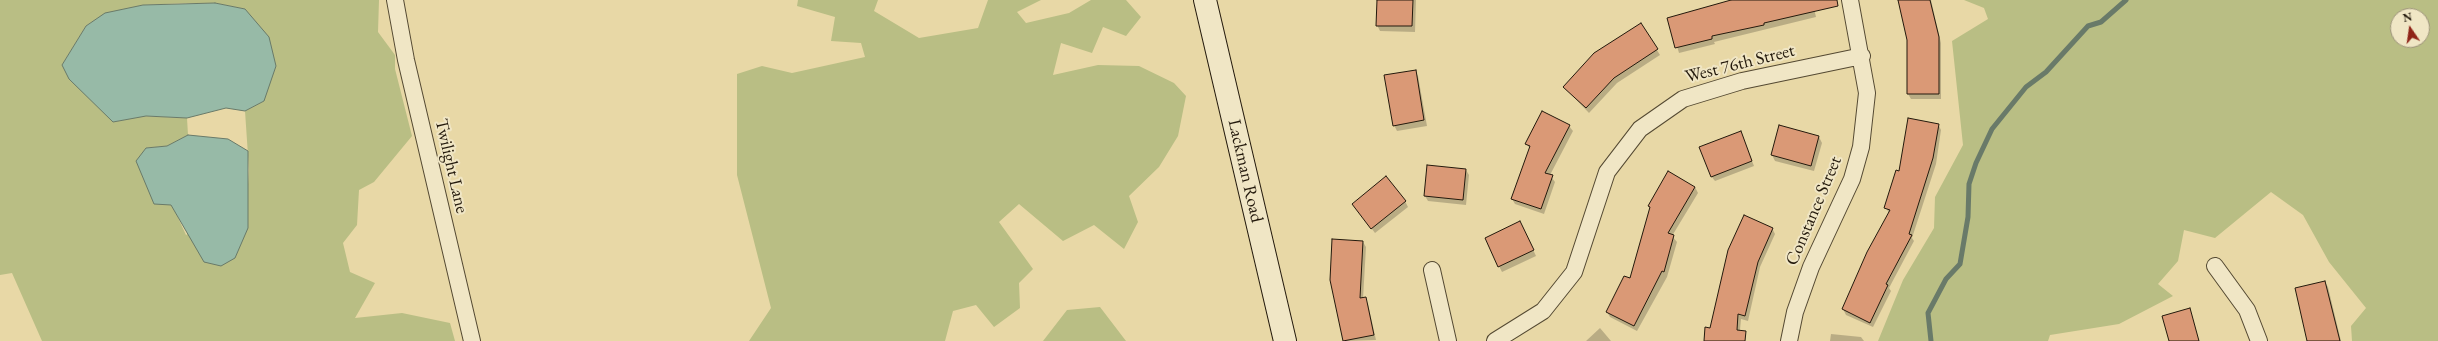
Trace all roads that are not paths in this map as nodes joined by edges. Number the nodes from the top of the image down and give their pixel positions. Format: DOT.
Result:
graph roads {
  1 [pos="395,0"];
  2 [pos="1205,0"];
  3 [pos="1850,0"];
  4 [pos="1862,56"];
  5 [pos="2215,266"];
  6 [pos="1432,270"];
  7 [pos="472,341"];
  8 [pos="1285,341"];
  9 [pos="1448,341"];
  10 [pos="1495,341"];
  11 [pos="1789,341"];
  12 [pos="2259,341"];
  1 -- 7 [label="street, Twilight Lane"];
  2 -- 8 [label="main road, Lackman Road"];
  3 -- 4 [label="street, Constance Street"];
  4 -- 10 [label="street, West 76th Street"];
  4 -- 11 [label="street, Constance Street"];
  5 -- 12 [label="street"];
  6 -- 9 [label="street"];
}
